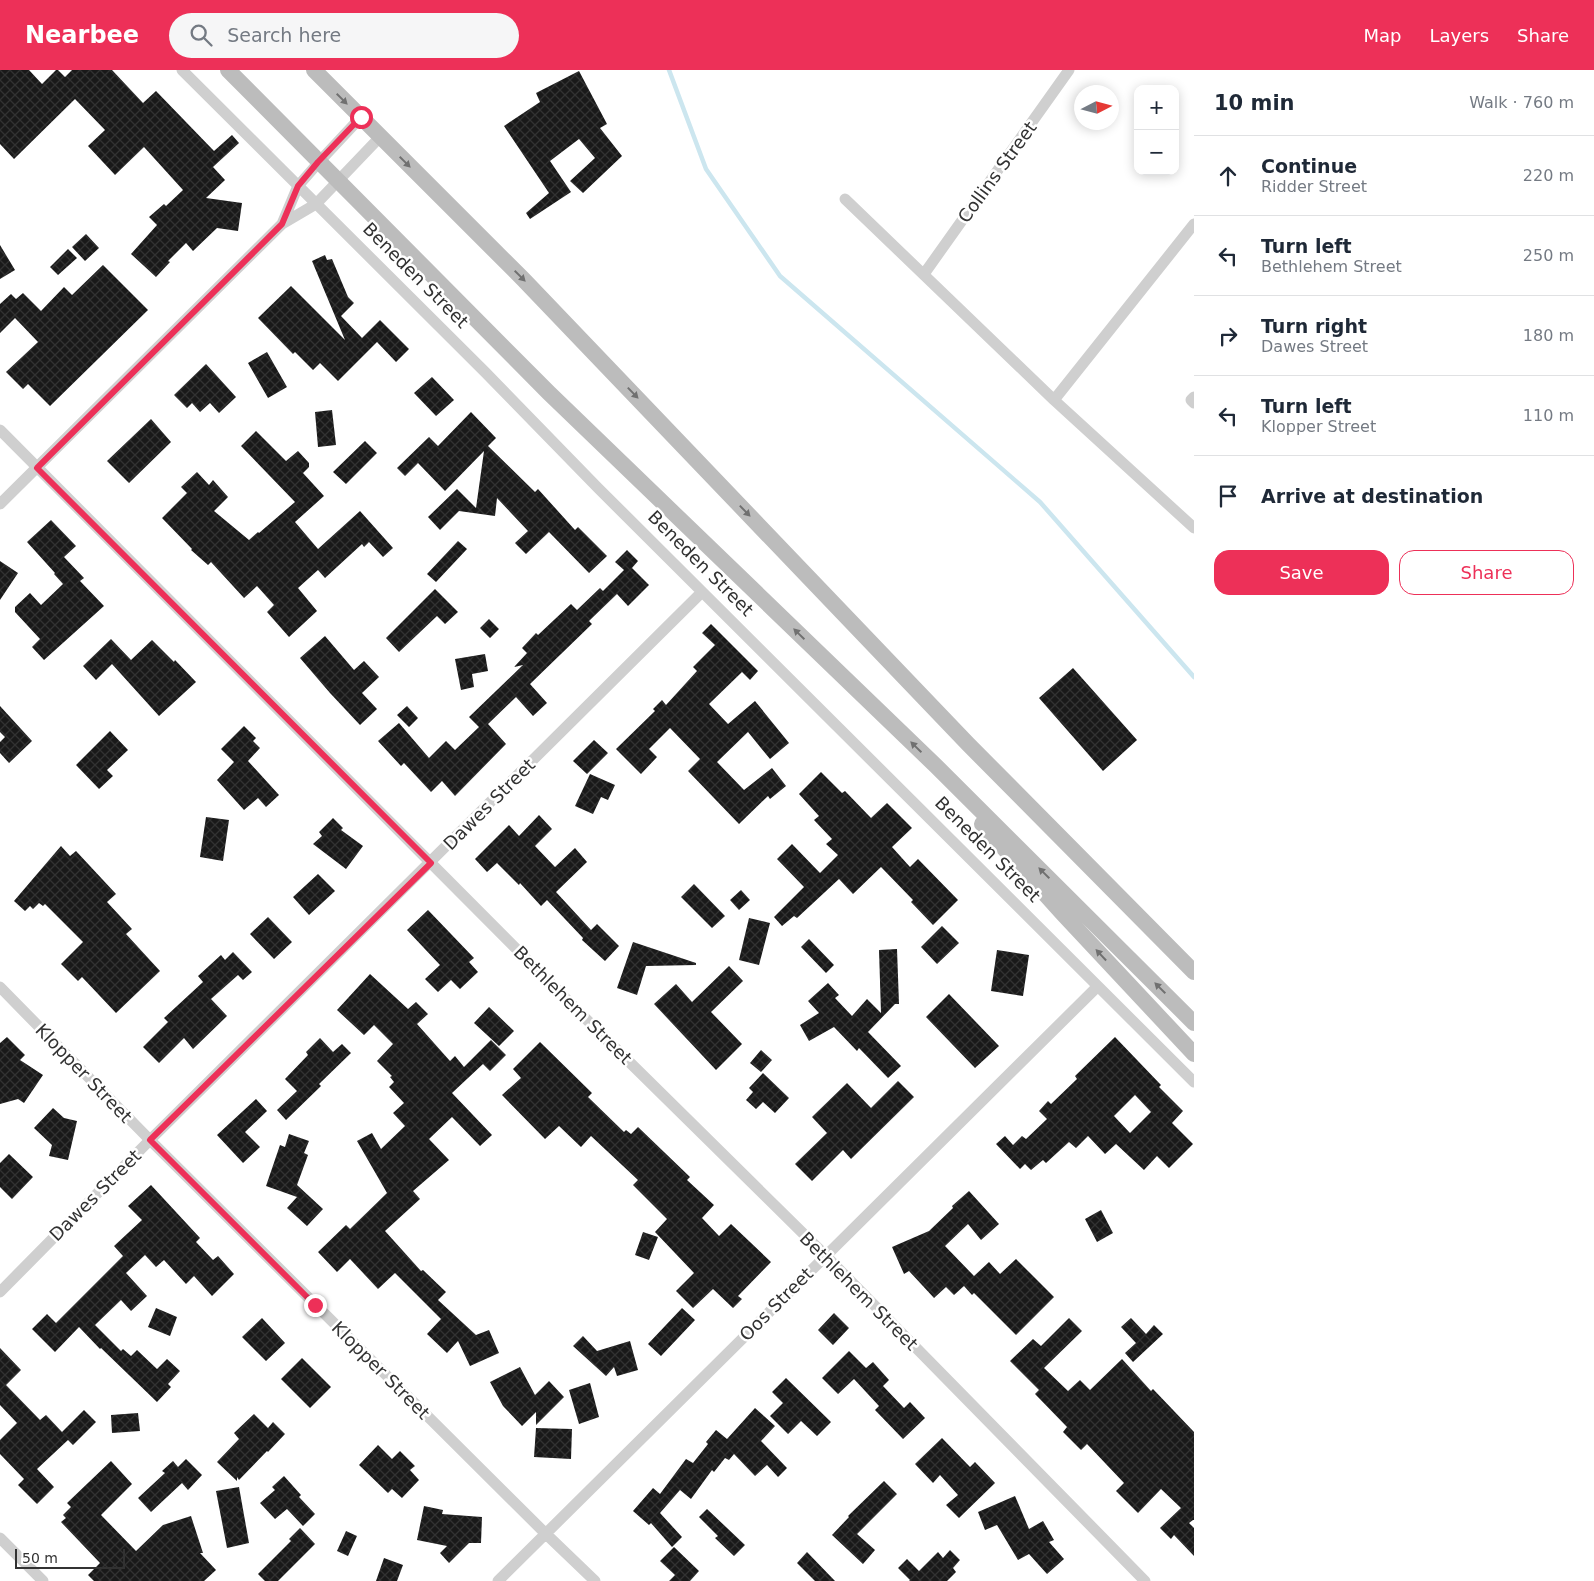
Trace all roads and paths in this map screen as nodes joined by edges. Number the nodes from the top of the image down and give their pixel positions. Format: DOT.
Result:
graph roads {
  1 [pos="182,70"];
  2 [pos="228,70"];
  3 [pos="314,70"];
  4 [pos="1070,70"];
  5 [pos="361,117"];
  6 [pos="380,137"];
  7 [pos="318,162"];
  8 [pos="337,181"];
  9 [pos="298,186"];
  10 [pos="845,199"];
  11 [pos="316,204"];
  12 [pos="282,224"];
  13 [pos="1194,224"];
  14 [pos="924,274"];
  15 [pos="1194,397"];
  16 [pos="1054,400"];
  17 [pos="1194,403"];
  18 [pos="0,430"];
  19 [pos="37,468"];
  20 [pos="0,504"];
  21 [pos="1194,528"];
  22 [pos="702,592"];
  23 [pos="936,766"];
  24 [pos="431,863"];
  25 [pos="1194,972"];
  26 [pos="0,987"];
  27 [pos="1097,987"];
  28 [pos="1194,1023"];
  29 [pos="1194,1054"];
  30 [pos="1194,1082"];
  31 [pos="150,1140"];
  32 [pos="825,1256"];
  33 [pos="0,1292"];
  34 [pos="545,1533"];
  35 [pos="0,1538"];
  36 [pos="43,1581"];
  37 [pos="498,1581"];
  38 [pos="595,1581"];
  39 [pos="1145,1581"];
  1 -- 9 [label="street, Beneden Street"];
  2 -- 7 [label="main road, Beneden Street"];
  3 -- 5 [label="main road, one-way"];
  4 -- 14 [label="street, Collins Street"];
  5 -- 6 [label="main road"];
  5 -- 7 [label="street"];
  6 -- 8 [label="street"];
  6 -- 25 [label="main road, one-way"];
  7 -- 8 [label="main road, Beneden Street"];
  7 -- 9 [label="street"];
  8 -- 11 [label="street"];
  23 -- 8 [label="main road, Beneden Street, one-way"];
  9 -- 11 [label="street, Beneden Street"];
  9 -- 12 [label="street"];
  10 -- 14 [label="street"];
  11 -- 12 [label="street"];
  11 -- 22 [label="street, Beneden Street"];
  12 -- 19 [label="street"];
  13 -- 16 [label="street"];
  14 -- 16 [label="street"];
  15 -- 17 [label="street"];
  16 -- 21 [label="street"];
  18 -- 19 [label="street, Bethlehem Street"];
  19 -- 20 [label="street"];
  19 -- 24 [label="street, Bethlehem Street"];
  22 -- 24 [label="street, Dawes Street"];
  22 -- 27 [label="street, Beneden Street"];
  28 -- 23 [label="main road, Beneden Street, one-way"];
  29 -- 23 [label="main road, one-way"];
  24 -- 31 [label="street, Dawes Street"];
  24 -- 32 [label="street, Bethlehem Street"];
  26 -- 31 [label="street, Klopper Street"];
  27 -- 30 [label="street, Beneden Street"];
  27 -- 32 [label="street, Oos Street"];
  31 -- 33 [label="street, Dawes Street"];
  31 -- 34 [label="street, Klopper Street"];
  32 -- 34 [label="street, Oos Street"];
  32 -- 39 [label="street, Bethlehem Street"];
  34 -- 37 [label="street, Oos Street"];
  34 -- 38 [label="street, Klopper Street"];
  35 -- 36 [label="street"];
}
